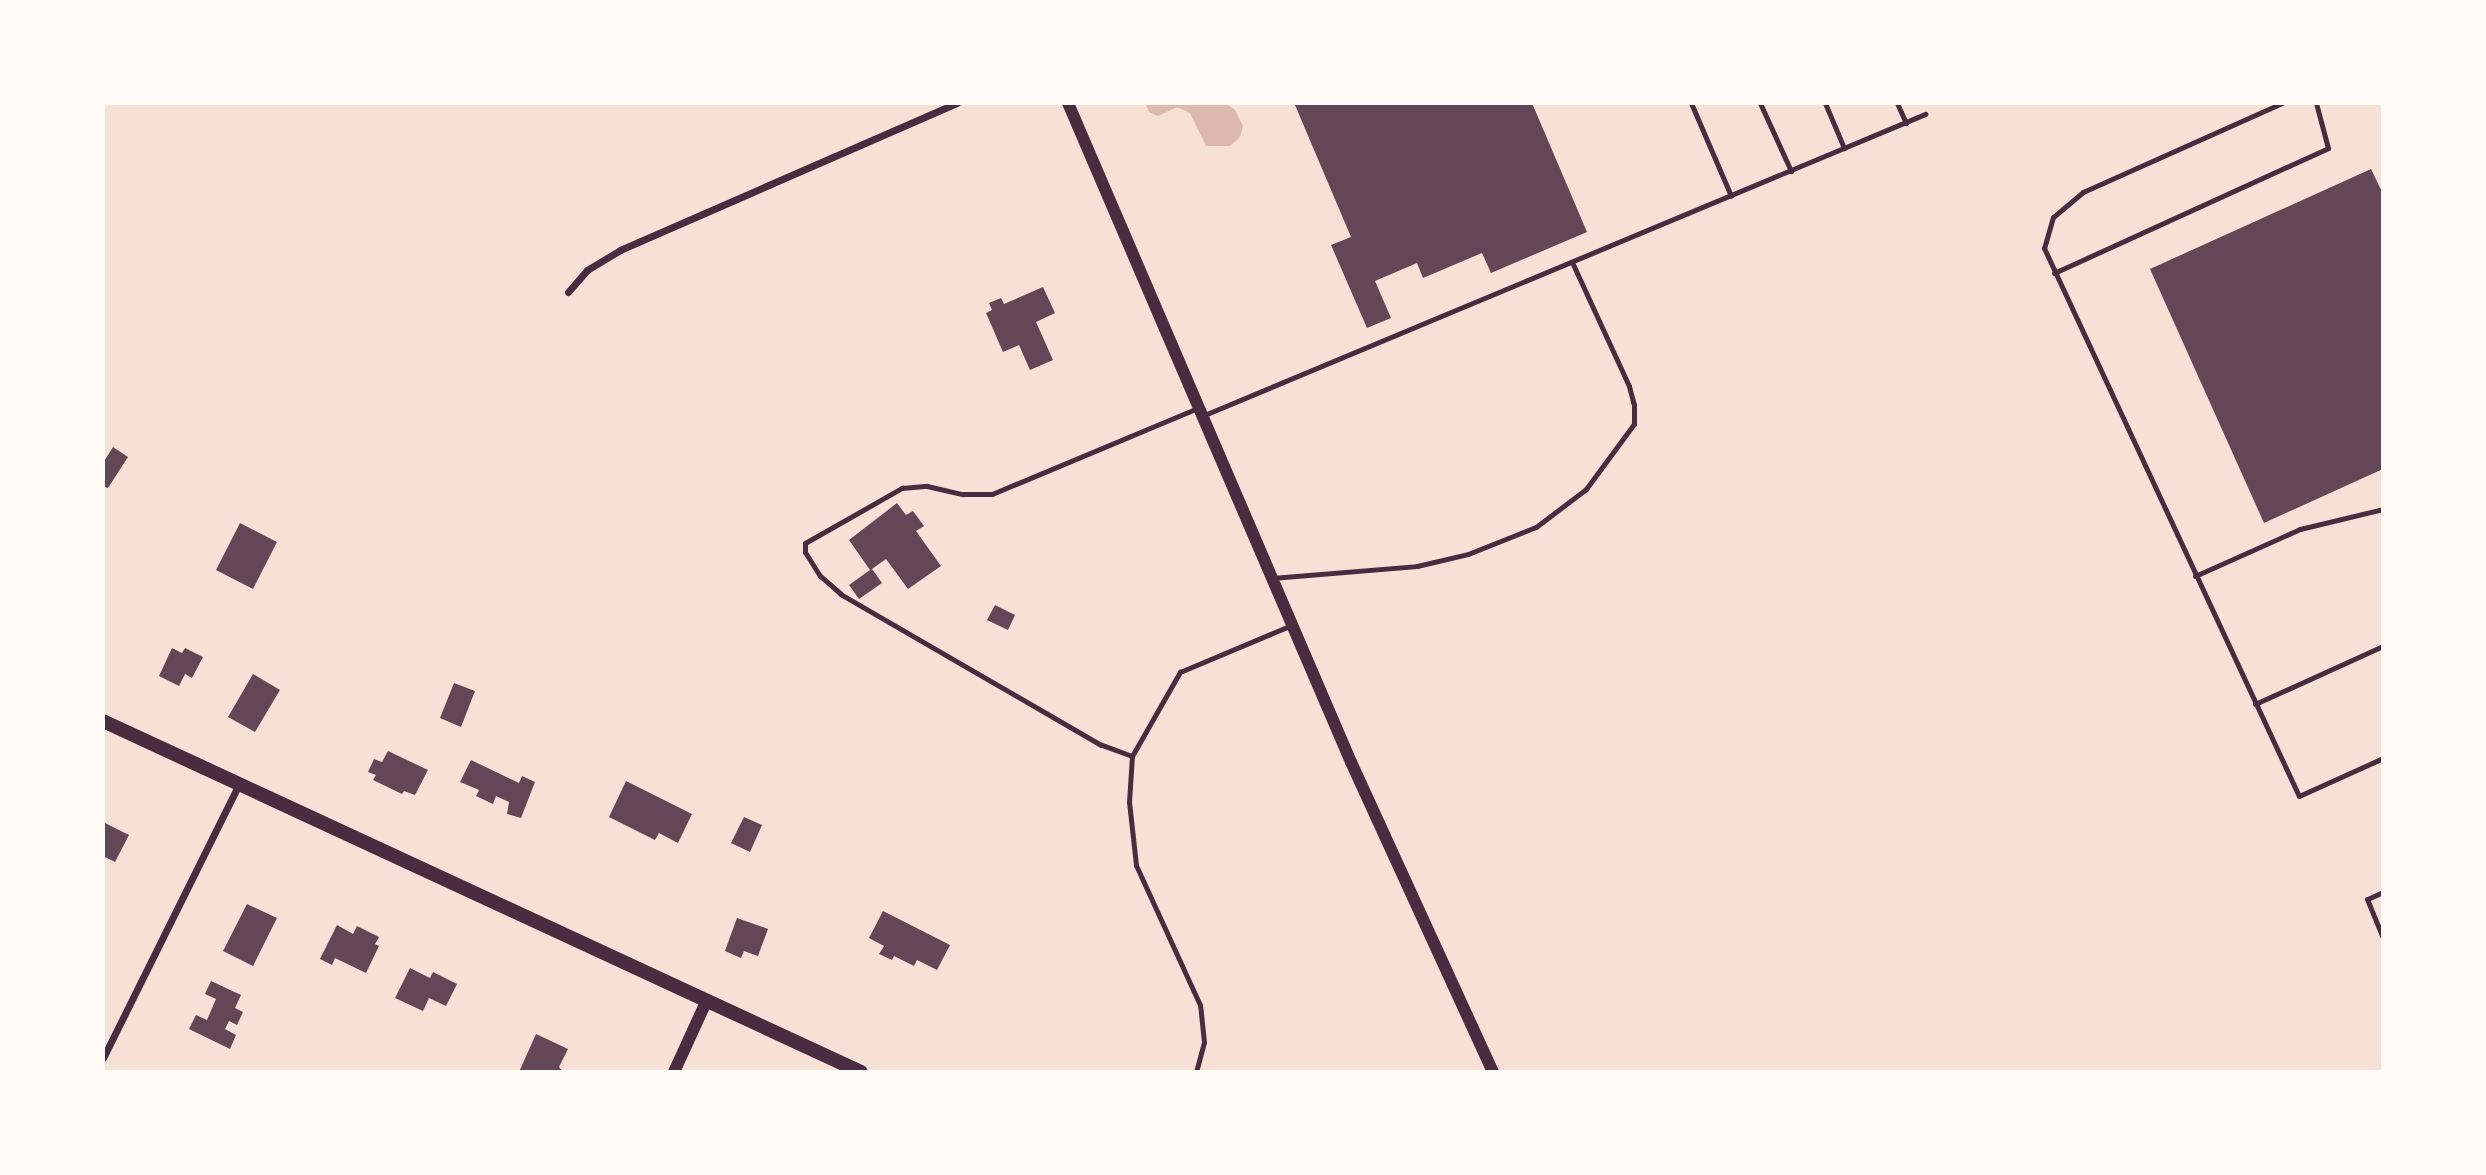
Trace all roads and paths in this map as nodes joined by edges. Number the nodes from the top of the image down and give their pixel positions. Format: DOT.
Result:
graph roads {
  1 [pos="957,103"];
  2 [pos="1068,103"];
  3 [pos="1691,103"];
  4 [pos="1760,103"];
  5 [pos="1825,103"];
  6 [pos="1897,103"];
  7 [pos="2281,103"];
  8 [pos="2316,103"];
  9 [pos="1925,114"];
  10 [pos="1906,123"];
  11 [pos="1844,148"];
  12 [pos="1791,171"];
  13 [pos="1731,196"];
  14 [pos="1572,262"];
  15 [pos="2054,273"];
  16 [pos="568,292"];
  17 [pos="1200,412"];
  18 [pos="2383,509"];
  19 [pos="2195,576"];
  20 [pos="1272,578"];
  21 [pos="1292,625"];
  22 [pos="2383,646"];
  23 [pos="2255,704"];
  24 [pos="103,721"];
  25 [pos="1132,756"];
  26 [pos="2383,758"];
  27 [pos="239,783"];
  28 [pos="2383,892"];
  29 [pos="2383,938"];
  30 [pos="707,1000"];
  31 [pos="103,1058"];
  32 [pos="674,1072"];
  33 [pos="860,1072"];
  34 [pos="1196,1072"];
  35 [pos="1493,1072"];
  1 -- 16 [label="street"];
  2 -- 17 [label="street"];
  3 -- 13 [label="lane"];
  4 -- 12 [label="lane"];
  5 -- 11 [label="lane"];
  6 -- 10 [label="lane"];
  7 -- 15 [label="lane"];
  8 -- 15 [label="lane"];
  9 -- 10 [label="lane"];
  10 -- 11 [label="lane"];
  11 -- 12 [label="lane"];
  12 -- 13 [label="lane"];
  13 -- 14 [label="lane"];
  14 -- 17 [label="lane"];
  14 -- 20 [label="lane"];
  15 -- 19 [label="lane"];
  17 -- 20 [label="street"];
  17 -- 25 [label="lane"];
  18 -- 19 [label="lane"];
  19 -- 23 [label="lane"];
  20 -- 21 [label="street"];
  21 -- 25 [label="lane"];
  21 -- 35 [label="street"];
  22 -- 23 [label="lane"];
  23 -- 26 [label="lane"];
  24 -- 27 [label="main road"];
  25 -- 34 [label="lane"];
  27 -- 30 [label="main road"];
  27 -- 31 [label="street"];
  28 -- 29 [label="lane"];
  30 -- 32 [label="street"];
  30 -- 33 [label="main road"];
}
